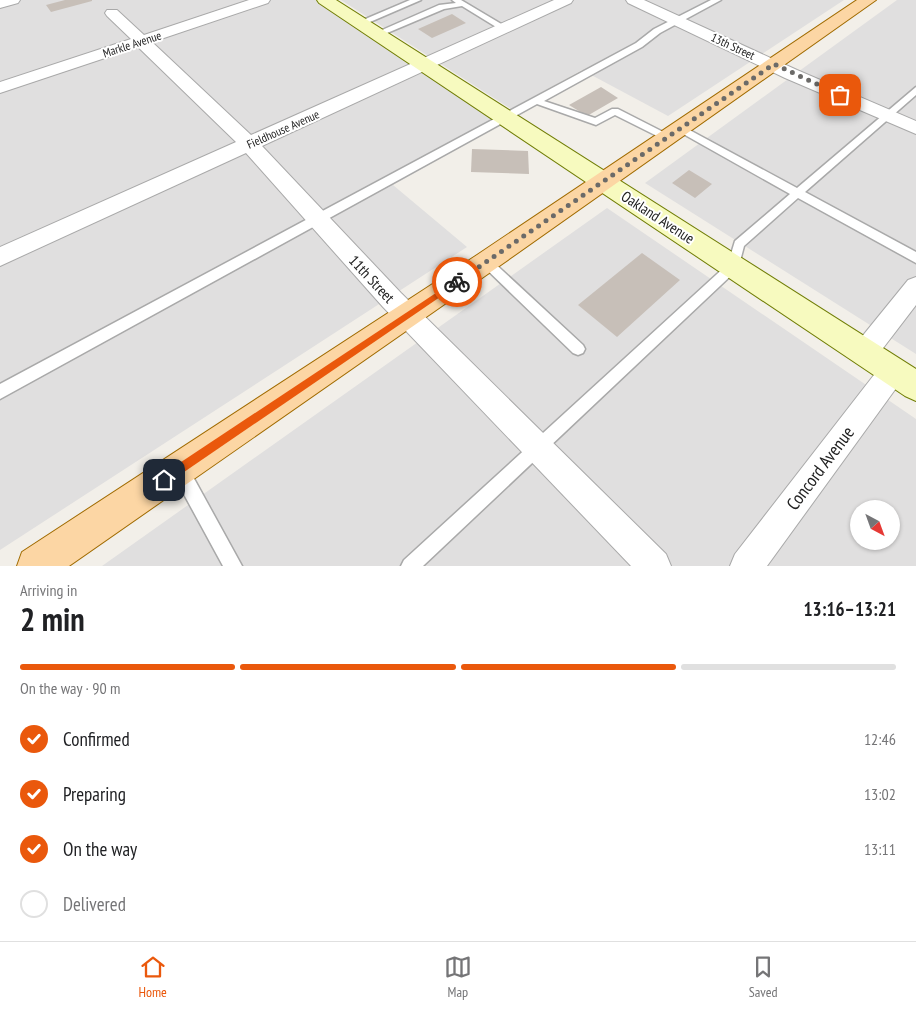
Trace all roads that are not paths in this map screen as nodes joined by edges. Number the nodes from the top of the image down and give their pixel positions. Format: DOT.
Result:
graph roads {
  1 [pos="14,0"];
  2 [pos="263,0"];
  3 [pos="325,0"];
  4 [pos="417,0"];
  5 [pos="566,0"];
  6 [pos="633,0"];
  7 [pos="717,0"];
  8 [pos="868,0"];
  9 [pos="459,2"];
  10 [pos="0,4"];
  11 [pos="112,13"];
  12 [pos="678,20"];
  13 [pos="369,28"];
  14 [pos="504,28"];
  15 [pos="140,41"];
  16 [pos="774,64"];
  17 [pos="426,65"];
  18 [pos="0,88"];
  19 [pos="916,90"];
  20 [pos="537,101"];
  21 [pos="888,116"];
  22 [pos="506,118"];
  23 [pos="916,128"];
  24 [pos="674,133"];
  25 [pos="249,144"];
  26 [pos="604,182"];
  27 [pos="798,193"];
  28 [pos="318,220"];
  29 [pos="0,257"];
  30 [pos="916,258"];
  31 [pos="486,262"];
  32 [pos="734,266"];
  33 [pos="916,287"];
  34 [pos="406,316"];
  35 [pos="578,349"];
  36 [pos="865,352"];
  37 [pos="905,378"];
  38 [pos="0,392"];
  39 [pos="538,448"];
  40 [pos="180,469"];
  41 [pos="36,566"];
  42 [pos="233,566"];
  43 [pos="410,566"];
  44 [pos="654,566"];
  45 [pos="747,566"];
  1 -- 10 [label="street"];
  2 -- 15 [label="street, Markle Avenue"];
  3 -- 13 [label="street, Oakland Avenue"];
  4 -- 13 [label="lane"];
  5 -- 14 [label="street, Fieldhouse Avenue"];
  6 -- 12 [label="street, 13th Street"];
  7 -- 12 [label="lane"];
  8 -- 16 [label="main road"];
  9 -- 13 [label="lane"];
  9 -- 14 [label="lane"];
  11 -- 15 [label="street, 11th Street"];
  12 -- 16 [label="street, 13th Street"];
  12 -- 20 [label="lane"];
  13 -- 17 [label="street, Oakland Avenue"];
  14 -- 17 [label="street, Fieldhouse Avenue"];
  15 -- 18 [label="street, Markle Avenue"];
  15 -- 25 [label="street, 11th Street"];
  16 -- 21 [label="street, 13th Street"];
  16 -- 24 [label="main road"];
  17 -- 22 [label="street, Oakland Avenue"];
  17 -- 25 [label="street, Fieldhouse Avenue"];
  19 -- 21 [label="lane"];
  20 -- 22 [label="lane"];
  20 -- 24 [label="lane"];
  21 -- 23 [label="street, 13th Street"];
  21 -- 27 [label="lane"];
  22 -- 26 [label="street, Oakland Avenue"];
  22 -- 28 [label="lane"];
  24 -- 26 [label="main road"];
  24 -- 27 [label="lane"];
  25 -- 28 [label="street, 11th Street"];
  25 -- 29 [label="street, Fieldhouse Avenue"];
  26 -- 31 [label="main road"];
  26 -- 32 [label="street, Oakland Avenue"];
  27 -- 30 [label="lane"];
  27 -- 32 [label="lane"];
  28 -- 34 [label="street, 11th Street"];
  28 -- 38 [label="lane"];
  31 -- 34 [label="main road"];
  31 -- 35 [label="lane"];
  32 -- 36 [label="street, Oakland Avenue"];
  32 -- 39 [label="lane"];
  33 -- 36 [label="street"];
  34 -- 39 [label="street, 11th Street"];
  34 -- 40 [label="main road"];
  36 -- 37 [label="street, Oakland Avenue"];
  37 -- 45 [label="street, Concord Avenue"];
  39 -- 43 [label="lane"];
  39 -- 44 [label="street, 11th Street"];
  40 -- 41 [label="main road"];
  40 -- 42 [label="lane"];
}
